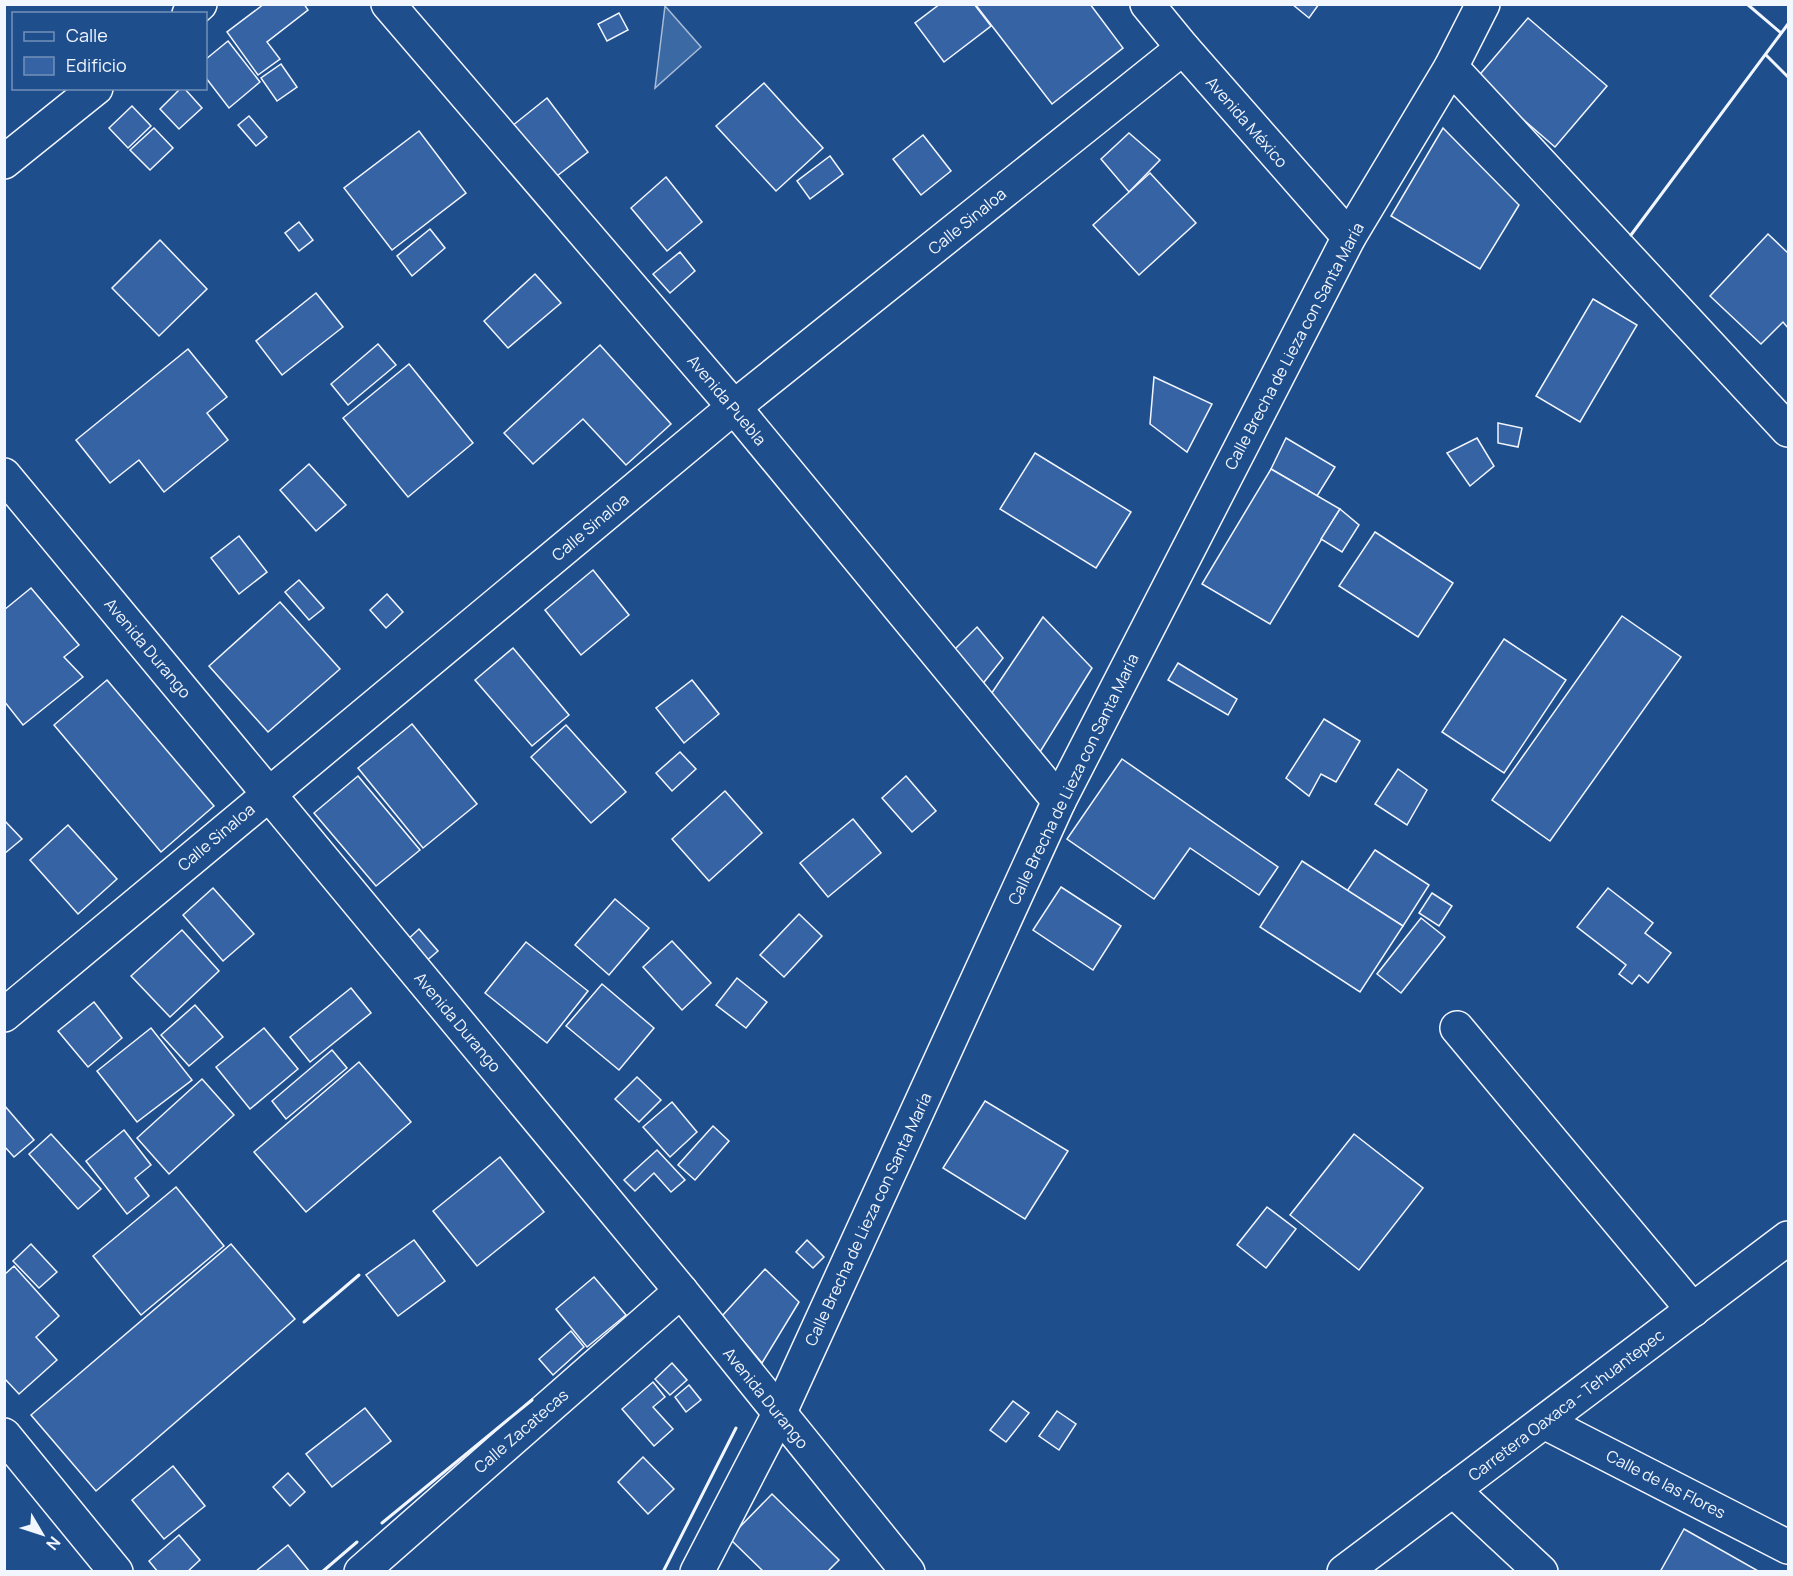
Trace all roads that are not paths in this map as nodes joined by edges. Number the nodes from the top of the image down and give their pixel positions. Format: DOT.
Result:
graph roads {
  1 [pos="388,4"];
  2 [pos="1147,4"];
  3 [pos="1483,4"];
  4 [pos="1183,48"];
  5 [pos="1451,67"];
  6 [pos="94,90"];
  7 [pos="4,162"];
  8 [pos="1349,237"];
  9 [pos="734,408"];
  10 [pos="1788,430"];
  11 [pos="4,475"];
  12 [pos="269,794"];
  13 [pos="1059,801"];
  14 [pos="4,1015"];
  15 [pos="1457,1028"];
  16 [pos="1788,1238"];
  17 [pos="681,1291"];
  18 [pos="1693,1310"];
  19 [pos="779,1414"];
  20 [pos="1544,1422"];
  21 [pos="4,1435"];
  22 [pos="1453,1490"];
  23 [pos="1788,1547"];
  24 [pos="116,1572"];
  25 [pos="361,1572"];
  26 [pos="698,1572"];
  27 [pos="908,1572"];
  28 [pos="1344,1572"];
  29 [pos="1541,1572"];
  1 -- 9 [label="street, Avenida Puebla"];
  2 -- 4 [label="street, Avenida México"];
  3 -- 5 [label="street, Calle Brecha de Lieza con Santa María"];
  4 -- 8 [label="street, Avenida México"];
  4 -- 9 [label="street, Calle Sinaloa"];
  5 -- 8 [label="street, Calle Brecha de Lieza con Santa María"];
  5 -- 10 [label="street"];
  6 -- 7 [label="street"];
  8 -- 13 [label="street, Calle Brecha de Lieza con Santa María"];
  9 -- 12 [label="street, Calle Sinaloa"];
  9 -- 13 [label="street, Avenida Puebla"];
  11 -- 12 [label="street, Avenida Durango"];
  12 -- 14 [label="street, Calle Sinaloa"];
  12 -- 17 [label="street, Avenida Durango"];
  13 -- 19 [label="street, Calle Brecha de Lieza con Santa María"];
  15 -- 18 [label="street"];
  16 -- 18 [label="street, Carretera Oaxaca - Tehuantepec"];
  17 -- 19 [label="street, Avenida Durango"];
  17 -- 25 [label="street, Calle Zacatecas"];
  18 -- 20 [label="street, Carretera Oaxaca - Tehuantepec"];
  19 -- 26 [label="street, Calle Brecha de Lieza con Santa María"];
  19 -- 27 [label="street, Avenida Durango"];
  20 -- 22 [label="street, Carretera Oaxaca - Tehuantepec"];
  20 -- 23 [label="street, Calle de las Flores"];
  21 -- 24 [label="street"];
  22 -- 28 [label="street, Carretera Oaxaca - Tehuantepec"];
  22 -- 29 [label="street"];
}
